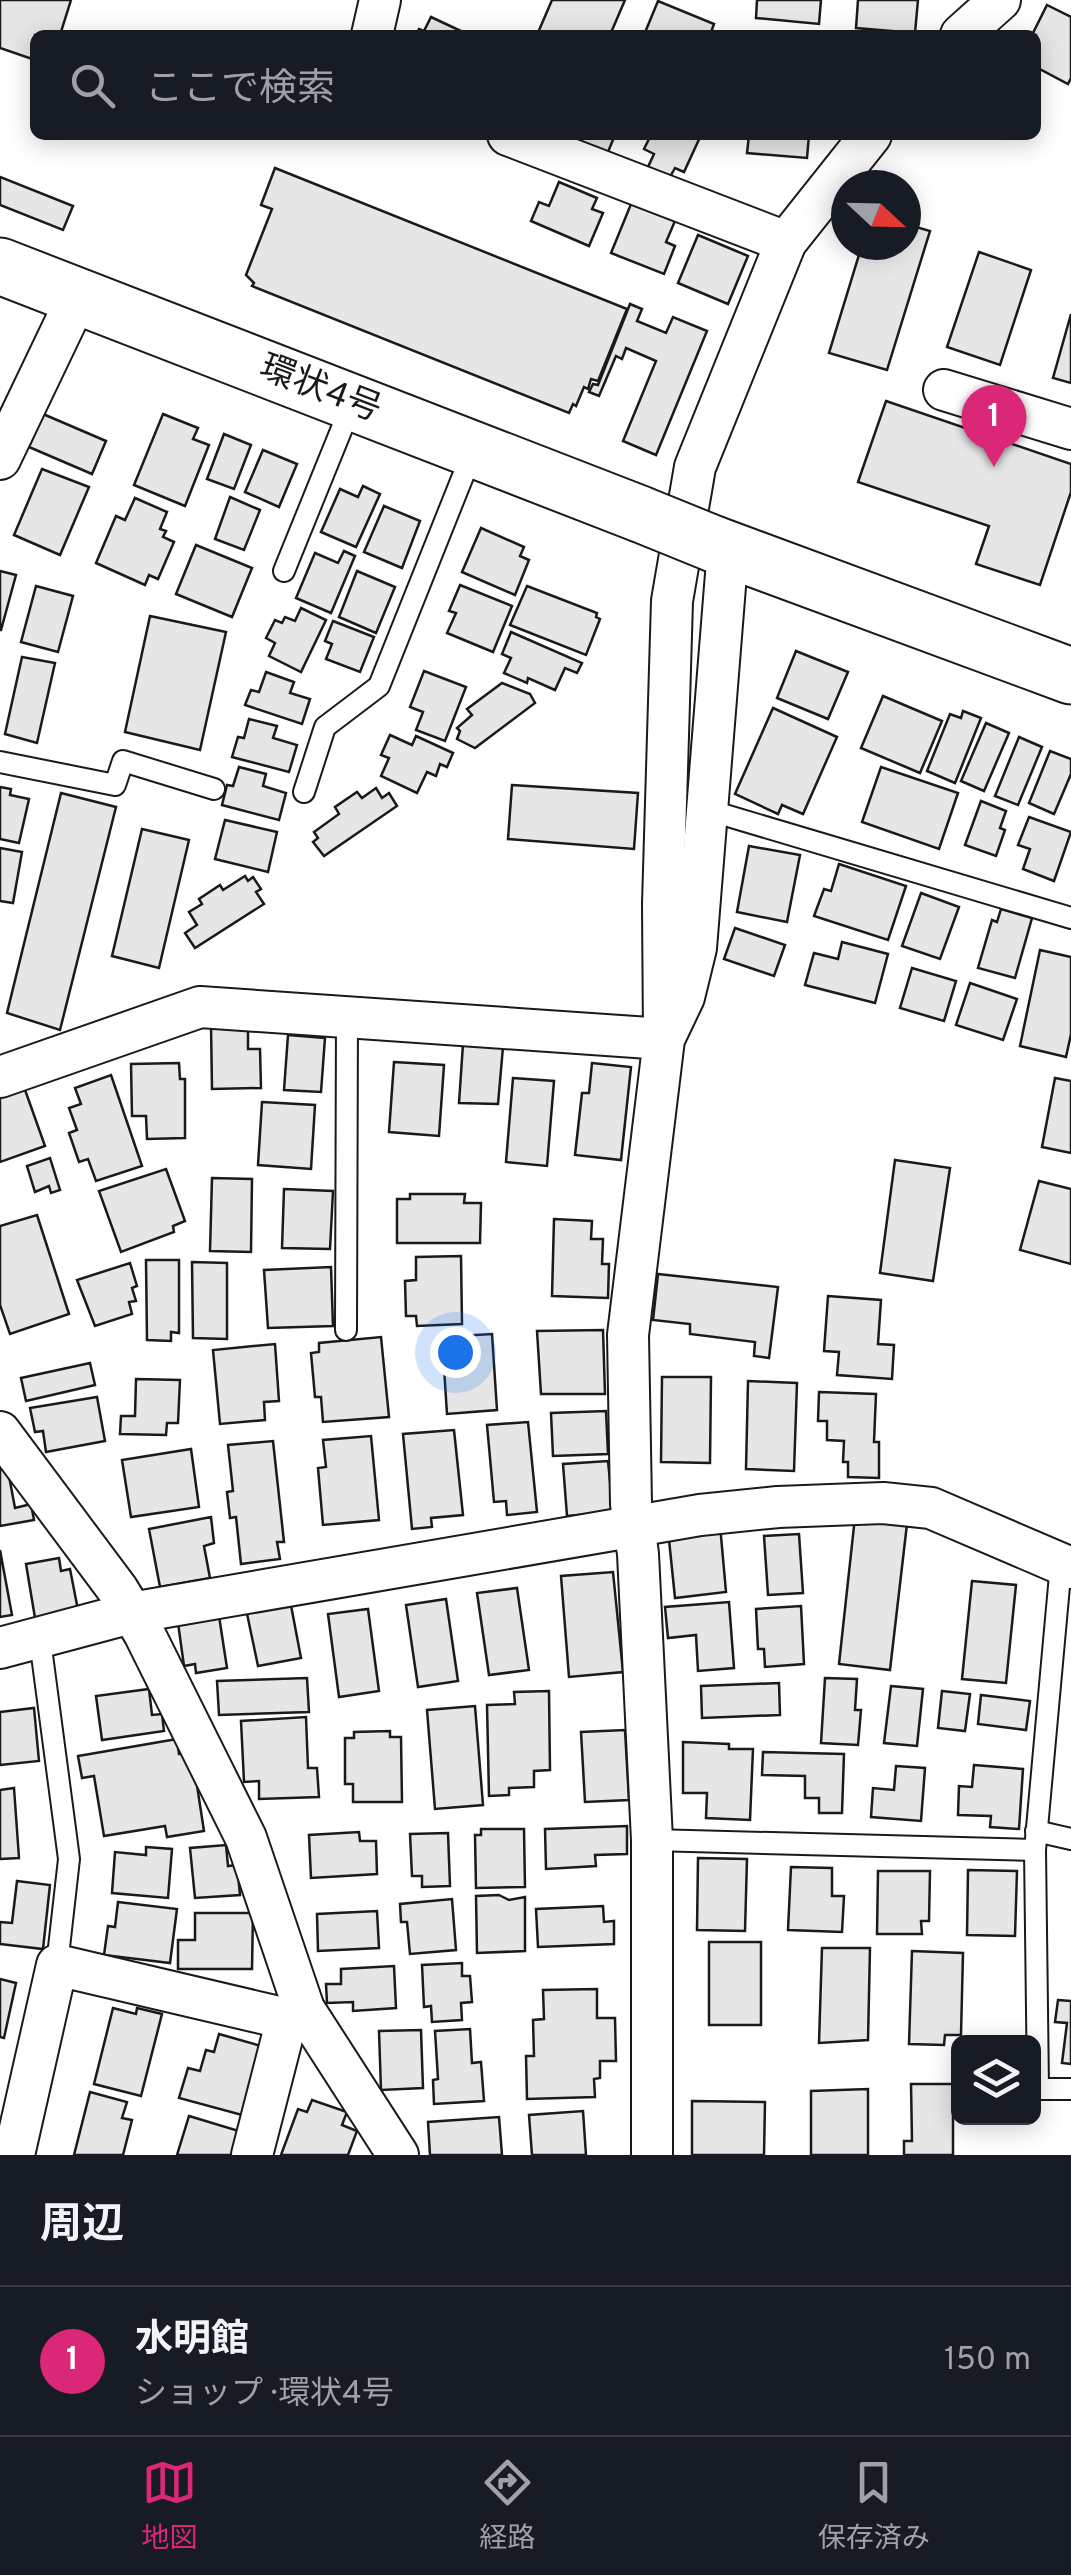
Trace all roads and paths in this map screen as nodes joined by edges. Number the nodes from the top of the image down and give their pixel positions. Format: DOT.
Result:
graph roads {
  1 [pos="380,0"];
  2 [pos="1000,0"];
  3 [pos="373,30"];
  4 [pos="967,30"];
  5 [pos="521,140"];
  6 [pos="866,140"];
  7 [pos="786,242"];
  8 [pos="0,266"];
  9 [pos="78,296"];
  10 [pos="944,390"];
  11 [pos="353,402"];
  12 [pos="1071,429"];
  13 [pos="474,449"];
  14 [pos="2,451"];
  15 [pos="721,546"];
  16 [pos="284,571"];
  17 [pos="1071,676"];
  18 [pos="0,762"];
  19 [pos="214,790"];
  20 [pos="304,792"];
  21 [pos="708,810"];
  22 [pos="1071,918"];
  23 [pos="347,1017"];
  24 [pos="664,1039"];
  25 [pos="0,1077"];
  26 [pos="346,1330"];
  27 [pos="0,1432"];
  28 [pos="634,1526"];
  29 [pos="1066,1566"];
  30 [pos="131,1613"];
  31 [pos="40,1640"];
  32 [pos="0,1648"];
  33 [pos="1071,1839"];
  34 [pos="652,1840"];
  35 [pos="1036,1840"];
  36 [pos="57,1965"];
  37 [pos="295,2014"];
  38 [pos="1071,2089"];
  39 [pos="14,2155"];
  40 [pos="252,2155"];
  41 [pos="398,2155"];
  42 [pos="652,2155"];
  1 -- 3 [label="street"];
  2 -- 4 [label="street"];
  5 -- 7 [label="street"];
  6 -- 7 [label="street"];
  7 -- 24 [label="street"];
  8 -- 9 [label="main road, 環状4号"];
  9 -- 11 [label="main road, 環状4号"];
  9 -- 14 [label="street"];
  10 -- 12 [label="street"];
  11 -- 13 [label="main road, 環状4号"];
  11 -- 16 [label="lane"];
  13 -- 15 [label="main road, 環状4号, bridge"];
  13 -- 20 [label="lane"];
  15 -- 17 [label="main road"];
  15 -- 21 [label="street"];
  18 -- 19 [label="lane"];
  21 -- 22 [label="lane"];
  21 -- 24 [label="street"];
  23 -- 24 [label="street"];
  23 -- 25 [label="street"];
  23 -- 26 [label="lane"];
  24 -- 28 [label="street"];
  27 -- 30 [label="street"];
  28 -- 29 [label="street"];
  28 -- 30 [label="street"];
  28 -- 34 [label="street"];
  29 -- 35 [label="lane"];
  30 -- 31 [label="street"];
  30 -- 37 [label="street"];
  31 -- 32 [label="street"];
  31 -- 36 [label="lane"];
  33 -- 35 [label="lane"];
  34 -- 35 [label="lane"];
  34 -- 42 [label="street"];
  35 -- 38 [label="lane"];
  36 -- 37 [label="street"];
  36 -- 39 [label="street"];
  37 -- 40 [label="street"];
  37 -- 41 [label="street"];
}
